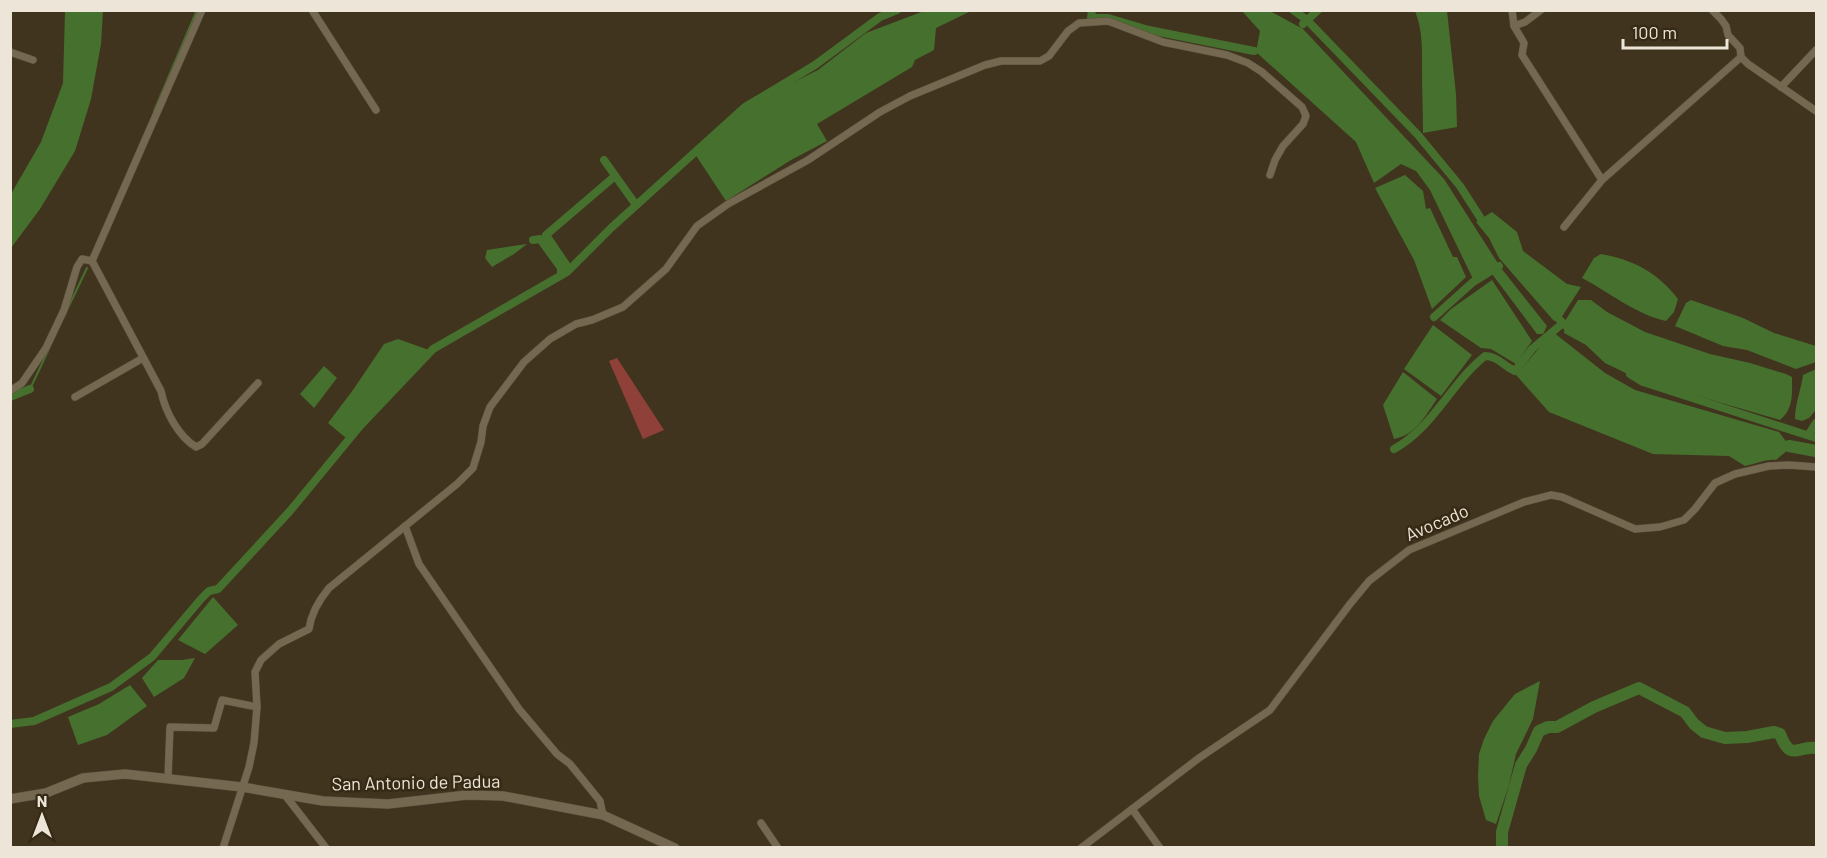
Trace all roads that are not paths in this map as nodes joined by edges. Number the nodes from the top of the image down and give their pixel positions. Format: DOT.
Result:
graph roads {
  1 [pos="202,10"];
  2 [pos="312,10"];
  3 [pos="1512,10"];
  4 [pos="1541,10"];
  5 [pos="1712,10"];
  6 [pos="1514,26"];
  7 [pos="1816,50"];
  8 [pos="10,52"];
  9 [pos="1741,57"];
  10 [pos="33,60"];
  11 [pos="1781,87"];
  12 [pos="376,110"];
  13 [pos="1816,111"];
  14 [pos="1270,175"];
  15 [pos="1602,180"];
  16 [pos="1564,226"];
  17 [pos="92,261"];
  18 [pos="143,358"];
  19 [pos="258,383"];
  20 [pos="10,391"];
  21 [pos="75,397"];
  22 [pos="1816,467"];
  23 [pos="405,526"];
  24 [pos="257,707"];
  25 [pos="168,778"];
  26 [pos="242,787"];
  27 [pos="285,795"];
  28 [pos="10,799"];
  29 [pos="1132,809"];
  30 [pos="603,815"];
  31 [pos="761,823"];
  32 [pos="223,848"];
  33 [pos="326,848"];
  34 [pos="675,848"];
  35 [pos="778,848"];
  36 [pos="1081,848"];
  37 [pos="1160,848"];
  1 -- 17 [label="street"];
  2 -- 12 [label="street"];
  3 -- 6 [label="street"];
  4 -- 6 [label="street"];
  5 -- 9 [label="street"];
  6 -- 15 [label="street"];
  7 -- 11 [label="street"];
  8 -- 10 [label="street"];
  9 -- 11 [label="street"];
  9 -- 15 [label="street"];
  11 -- 13 [label="street"];
  14 -- 23 [label="street"];
  15 -- 16 [label="street"];
  17 -- 18 [label="street"];
  17 -- 20 [label="street"];
  18 -- 19 [label="street"];
  18 -- 21 [label="street"];
  22 -- 29 [label="street, Avocado"];
  23 -- 24 [label="street"];
  23 -- 30 [label="street"];
  24 -- 25 [label="street"];
  24 -- 26 [label="street"];
  25 -- 26 [label="street, San Antonio de Padua"];
  25 -- 28 [label="street, San Antonio de Padua"];
  26 -- 27 [label="street, San Antonio de Padua"];
  26 -- 32 [label="street"];
  27 -- 30 [label="street, San Antonio de Padua"];
  27 -- 33 [label="street"];
  29 -- 36 [label="street, Avocado"];
  29 -- 37 [label="street"];
  30 -- 34 [label="street, San Antonio de Padua"];
  31 -- 35 [label="street"];
}
